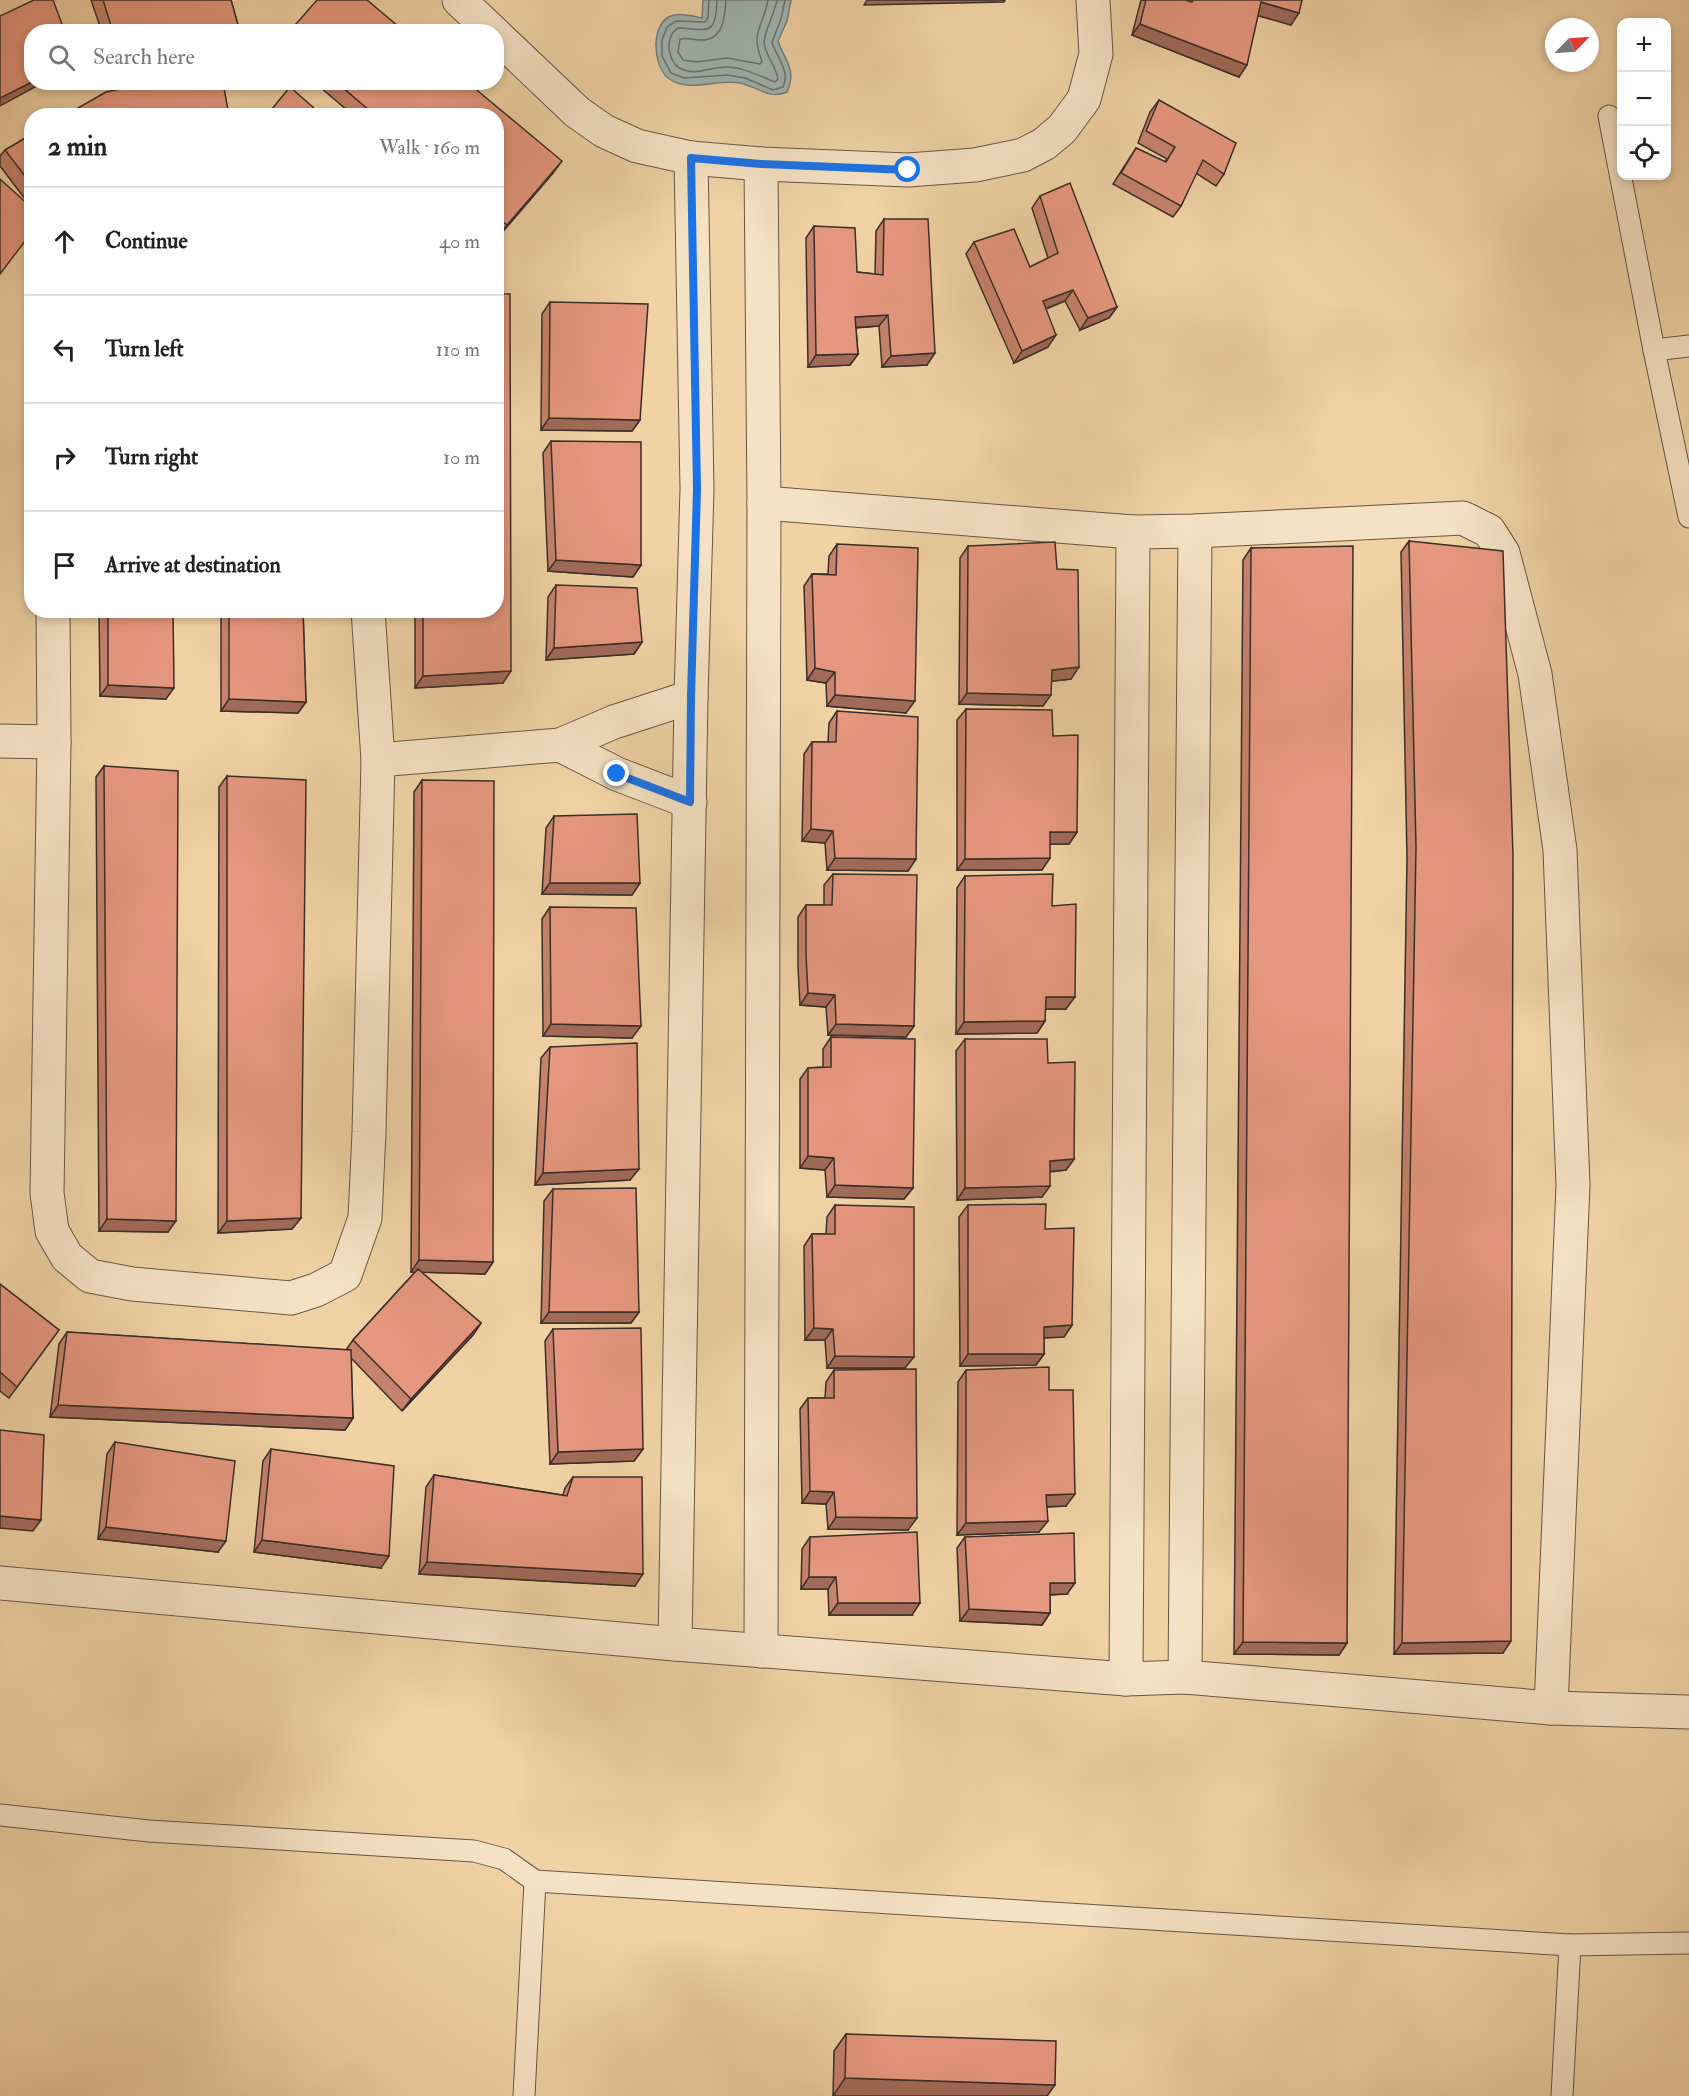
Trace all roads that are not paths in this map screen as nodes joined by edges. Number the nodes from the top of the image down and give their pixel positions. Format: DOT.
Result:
graph roads {
  1 [pos="459,0"];
  2 [pos="1093,0"];
  3 [pos="484,24"];
  4 [pos="504,43"];
  5 [pos="1609,116"];
  6 [pos="691,158"];
  7 [pos="761,164"];
  8 [pos="1689,346"];
  9 [pos="1654,350"];
  10 [pos="764,503"];
  11 [pos="1689,517"];
  12 [pos="1195,531"];
  13 [pos="1132,532"];
  14 [pos="53,618"];
  15 [pos="369,618"];
  16 [pos="691,697"];
  17 [pos="0,741"];
  18 [pos="54,742"];
  19 [pos="560,745"];
  20 [pos="378,760"];
  21 [pos="690,802"];
  22 [pos="0,1583"];
  23 [pos="675,1644"];
  24 [pos="761,1651"];
  25 [pos="1185,1677"];
  26 [pos="1126,1679"];
  27 [pos="1551,1708"];
  28 [pos="1689,1712"];
  29 [pos="0,1815"];
  30 [pos="535,1881"];
  31 [pos="1689,1943"];
  32 [pos="1570,1945"];
  33 [pos="524,2096"];
  34 [pos="1563,2096"];
  1 -- 3 [label="street"];
  2 -- 7 [label="street"];
  4 -- 6 [label="street"];
  5 -- 9 [label="lane"];
  6 -- 7 [label="street"];
  6 -- 16 [label="street"];
  7 -- 10 [label="street"];
  8 -- 9 [label="lane"];
  9 -- 11 [label="lane"];
  10 -- 13 [label="street"];
  10 -- 24 [label="street"];
  12 -- 13 [label="street"];
  12 -- 25 [label="street"];
  12 -- 27 [label="street"];
  13 -- 26 [label="street"];
  14 -- 18 [label="street"];
  15 -- 20 [label="street"];
  16 -- 19 [label="street"];
  16 -- 21 [label="street"];
  17 -- 18 [label="street"];
  18 -- 20 [label="street"];
  19 -- 20 [label="street"];
  19 -- 21 [label="street"];
  21 -- 23 [label="street"];
  22 -- 23 [label="street"];
  23 -- 24 [label="street"];
  24 -- 26 [label="street"];
  25 -- 26 [label="street"];
  25 -- 27 [label="street"];
  27 -- 28 [label="street"];
  29 -- 30 [label="lane"];
  30 -- 32 [label="lane"];
  30 -- 33 [label="lane"];
  31 -- 32 [label="lane"];
  32 -- 34 [label="lane"];
}
